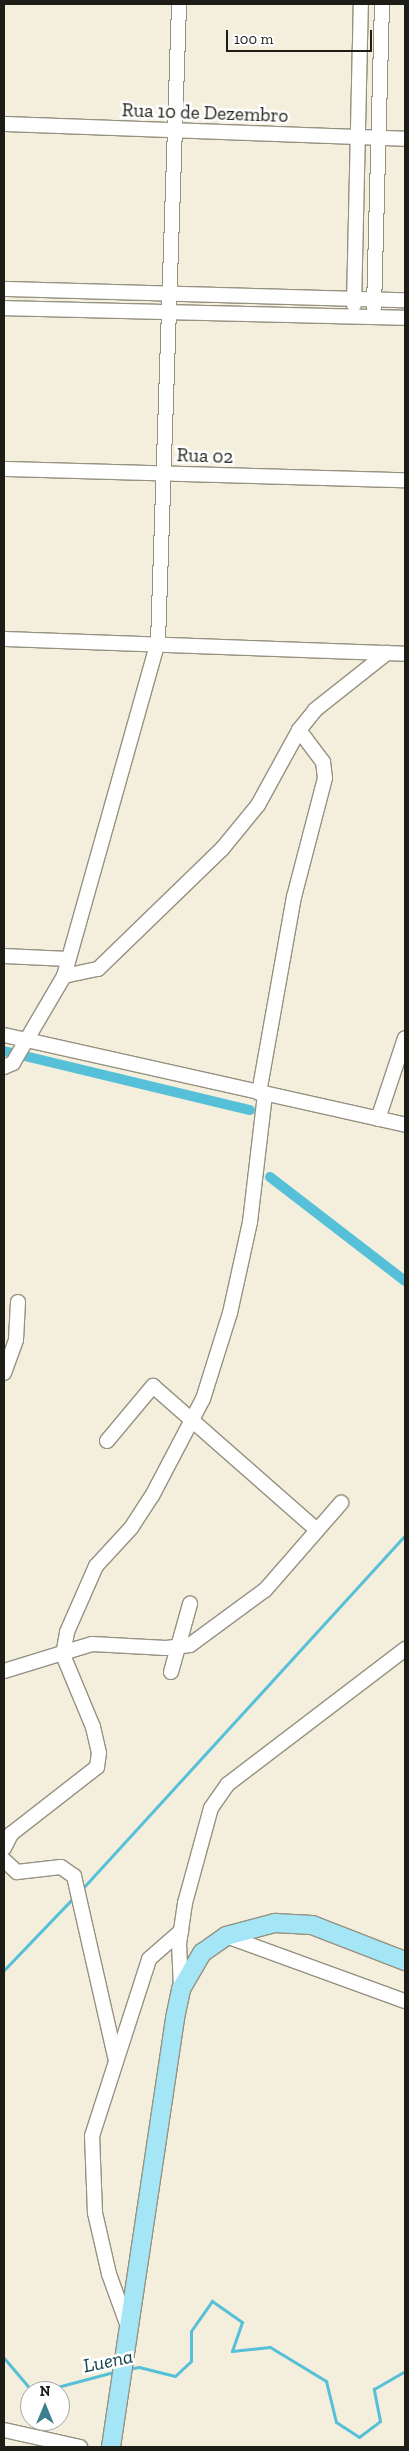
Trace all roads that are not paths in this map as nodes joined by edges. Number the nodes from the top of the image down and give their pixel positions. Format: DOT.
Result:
graph roads {
  1 [pos="180,4"];
  2 [pos="361,4"];
  3 [pos="382,4"];
  4 [pos="4,124"];
  5 [pos="174,131"];
  6 [pos="356,138"];
  7 [pos="376,138"];
  8 [pos="405,139"];
  9 [pos="4,289"];
  10 [pos="169,294"];
  11 [pos="354,298"];
  12 [pos="374,298"];
  13 [pos="405,300"];
  14 [pos="4,308"];
  15 [pos="169,314"];
  16 [pos="354,316"];
  17 [pos="374,316"];
  18 [pos="405,318"];
  19 [pos="4,469"];
  20 [pos="162,474"];
  21 [pos="405,480"];
  22 [pos="4,639"];
  23 [pos="158,642"];
  24 [pos="387,653"];
  25 [pos="405,654"];
  26 [pos="299,730"];
  27 [pos="4,956"];
  28 [pos="68,959"];
  29 [pos="64,976"];
  30 [pos="4,1035"];
  31 [pos="405,1038"];
  32 [pos="27,1040"];
  33 [pos="9,1065"];
  34 [pos="262,1094"];
  35 [pos="378,1119"];
  36 [pos="405,1125"];
  37 [pos="18,1302"];
  38 [pos="4,1373"];
  39 [pos="194,1420"];
  40 [pos="107,1441"];
  41 [pos="341,1503"];
  42 [pos="316,1529"];
  43 [pos="190,1604"];
  44 [pos="178,1648"];
  45 [pos="405,1648"];
  46 [pos="63,1656"];
  47 [pos="4,1671"];
  48 [pos="171,1672"];
  49 [pos="4,1848"];
  50 [pos="4,1860"];
  51 [pos="181,1931"];
  52 [pos="226,1936"];
  53 [pos="405,1962"];
  54 [pos="182,1989"];
  55 [pos="405,2001"];
  56 [pos="115,2058"];
  57 [pos="127,2330"];
  58 [pos="4,2430"];
  59 [pos="20,2441"];
  60 [pos="80,2447"];
  61 [pos="111,2447"];
  1 -- 5 [label="street"];
  2 -- 6 [label="street"];
  3 -- 7 [label="street"];
  4 -- 5 [label="street, Rua 10 de Dezembro"];
  5 -- 6 [label="street, Rua 10 de Dezembro"];
  5 -- 10 [label="street"];
  6 -- 7 [label="street, Rua 10 de Dezembro"];
  6 -- 11 [label="street"];
  7 -- 8 [label="street, Rua 10 de Dezembro"];
  7 -- 12 [label="street"];
  9 -- 10 [label="street"];
  10 -- 11 [label="street"];
  10 -- 15 [label="street"];
  11 -- 12 [label="street"];
  11 -- 16 [label="street"];
  12 -- 13 [label="street"];
  12 -- 17 [label="street"];
  14 -- 15 [label="street"];
  15 -- 16 [label="street"];
  15 -- 20 [label="street"];
  16 -- 17 [label="street"];
  17 -- 18 [label="street"];
  19 -- 20 [label="street, Rua 02"];
  20 -- 21 [label="street, Rua 02"];
  20 -- 23 [label="street"];
  22 -- 23 [label="street"];
  23 -- 24 [label="street"];
  23 -- 28 [label="street"];
  24 -- 25 [label="street"];
  24 -- 26 [label="street"];
  26 -- 29 [label="street"];
  26 -- 34 [label="street"];
  27 -- 28 [label="street"];
  28 -- 29 [label="street"];
  29 -- 32 [label="street"];
  30 -- 32 [label="street"];
  31 -- 35 [label="street"];
  32 -- 33 [label="street"];
  32 -- 34 [label="street"];
  34 -- 35 [label="street"];
  34 -- 39 [label="street"];
  35 -- 36 [label="street"];
  37 -- 38 [label="street"];
  39 -- 40 [label="street"];
  39 -- 42 [label="street"];
  39 -- 46 [label="street"];
  41 -- 42 [label="street"];
  42 -- 44 [label="street"];
  43 -- 44 [label="street"];
  44 -- 46 [label="street"];
  44 -- 48 [label="street"];
  45 -- 51 [label="street"];
  46 -- 47 [label="street"];
  46 -- 49 [label="street"];
  50 -- 56 [label="street"];
  51 -- 54 [label="street"];
  51 -- 56 [label="street"];
  52 -- 53 [label="main road"];
  52 -- 54 [label="main road"];
  52 -- 55 [label="street"];
  54 -- 57 [label="main road"];
  56 -- 57 [label="street"];
  57 -- 61 [label="main road"];
  58 -- 59 [label="street"];
  59 -- 60 [label="street"];
}
